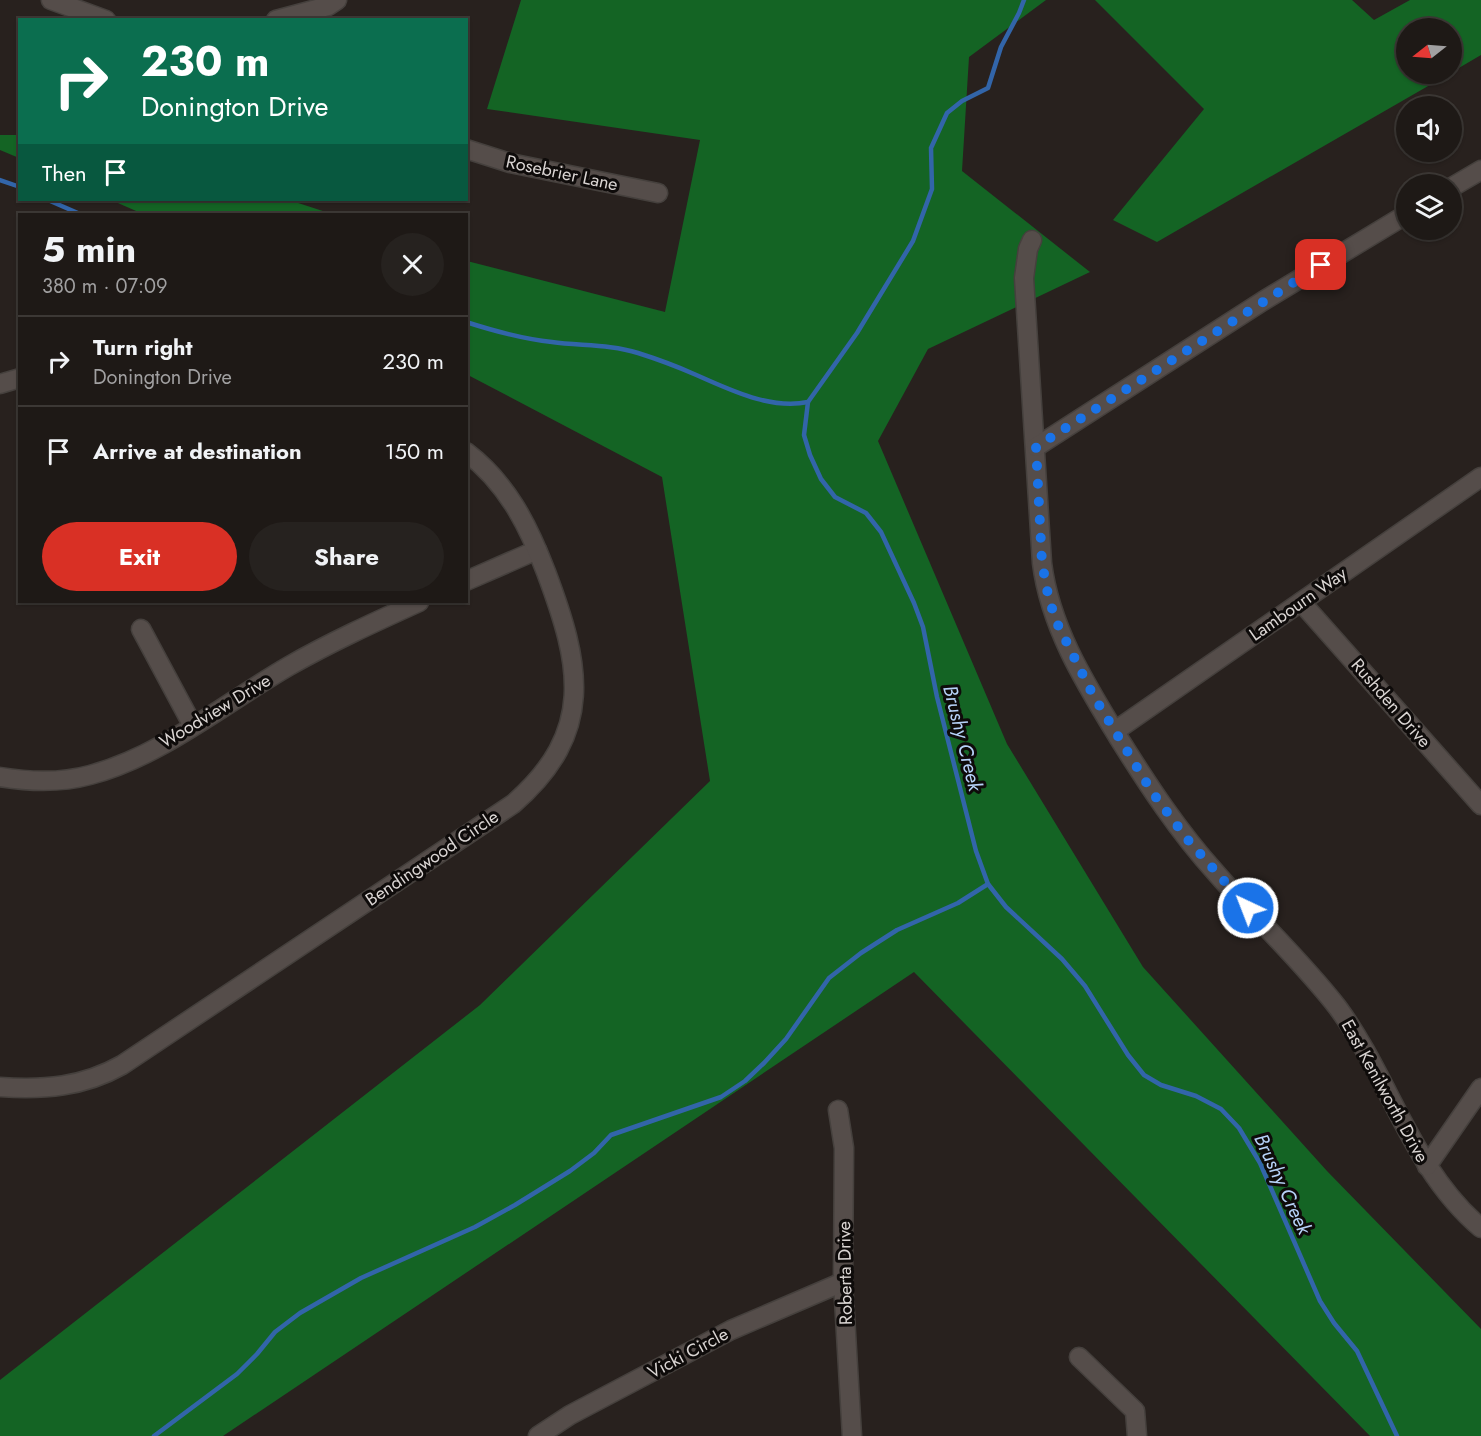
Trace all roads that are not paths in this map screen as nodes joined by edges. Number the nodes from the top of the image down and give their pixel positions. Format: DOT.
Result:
graph roads {
  1 [pos="51,0"];
  2 [pos="333,8"];
  3 [pos="100,18"];
  4 [pos="286,18"];
  5 [pos="468,150"];
  6 [pos="1481,170"];
  7 [pos="1462,181"];
  8 [pos="658,194"];
  9 [pos="1396,221"];
  10 [pos="1032,240"];
  11 [pos="18,379"];
  12 [pos="0,384"];
  13 [pos="1036,447"];
  14 [pos="468,454"];
  15 [pos="1481,477"];
  16 [pos="537,550"];
  17 [pos="468,580"];
  18 [pos="1301,602"];
  19 [pos="417,603"];
  20 [pos="141,629"];
  21 [pos="193,726"];
  22 [pos="1115,731"];
  23 [pos="0,777"];
  24 [pos="1481,805"];
  25 [pos="0,1087"];
  26 [pos="1481,1088"];
  27 [pos="838,1110"];
  28 [pos="1426,1166"];
  29 [pos="1481,1228"];
  30 [pos="843,1282"];
  31 [pos="1079,1357"];
  32 [pos="538,1436"];
  33 [pos="852,1436"];
  34 [pos="1137,1436"];
  1 -- 3 [label="street"];
  2 -- 4 [label="street"];
  5 -- 8 [label="street, Rosebrier Lane"];
  6 -- 7 [label="street"];
  9 -- 13 [label="street"];
  10 -- 13 [label="street, East Kenilworth Drive"];
  11 -- 12 [label="street"];
  13 -- 22 [label="street, East Kenilworth Drive"];
  14 -- 16 [label="street, Bendingwood Circle"];
  15 -- 18 [label="street, Lambourn Way"];
  16 -- 17 [label="street"];
  16 -- 25 [label="street, Bendingwood Circle"];
  18 -- 22 [label="street, Lambourn Way"];
  18 -- 24 [label="street, Rushden Drive"];
  19 -- 21 [label="street, Woodview Drive"];
  20 -- 21 [label="street"];
  21 -- 23 [label="street, Woodview Drive"];
  22 -- 28 [label="street, East Kenilworth Drive"];
  26 -- 28 [label="street"];
  27 -- 30 [label="street, Roberta Drive"];
  28 -- 29 [label="street, East Kenilworth Drive"];
  30 -- 32 [label="street, Vicki Circle"];
  30 -- 33 [label="street, Roberta Drive"];
  31 -- 34 [label="street"];
}
